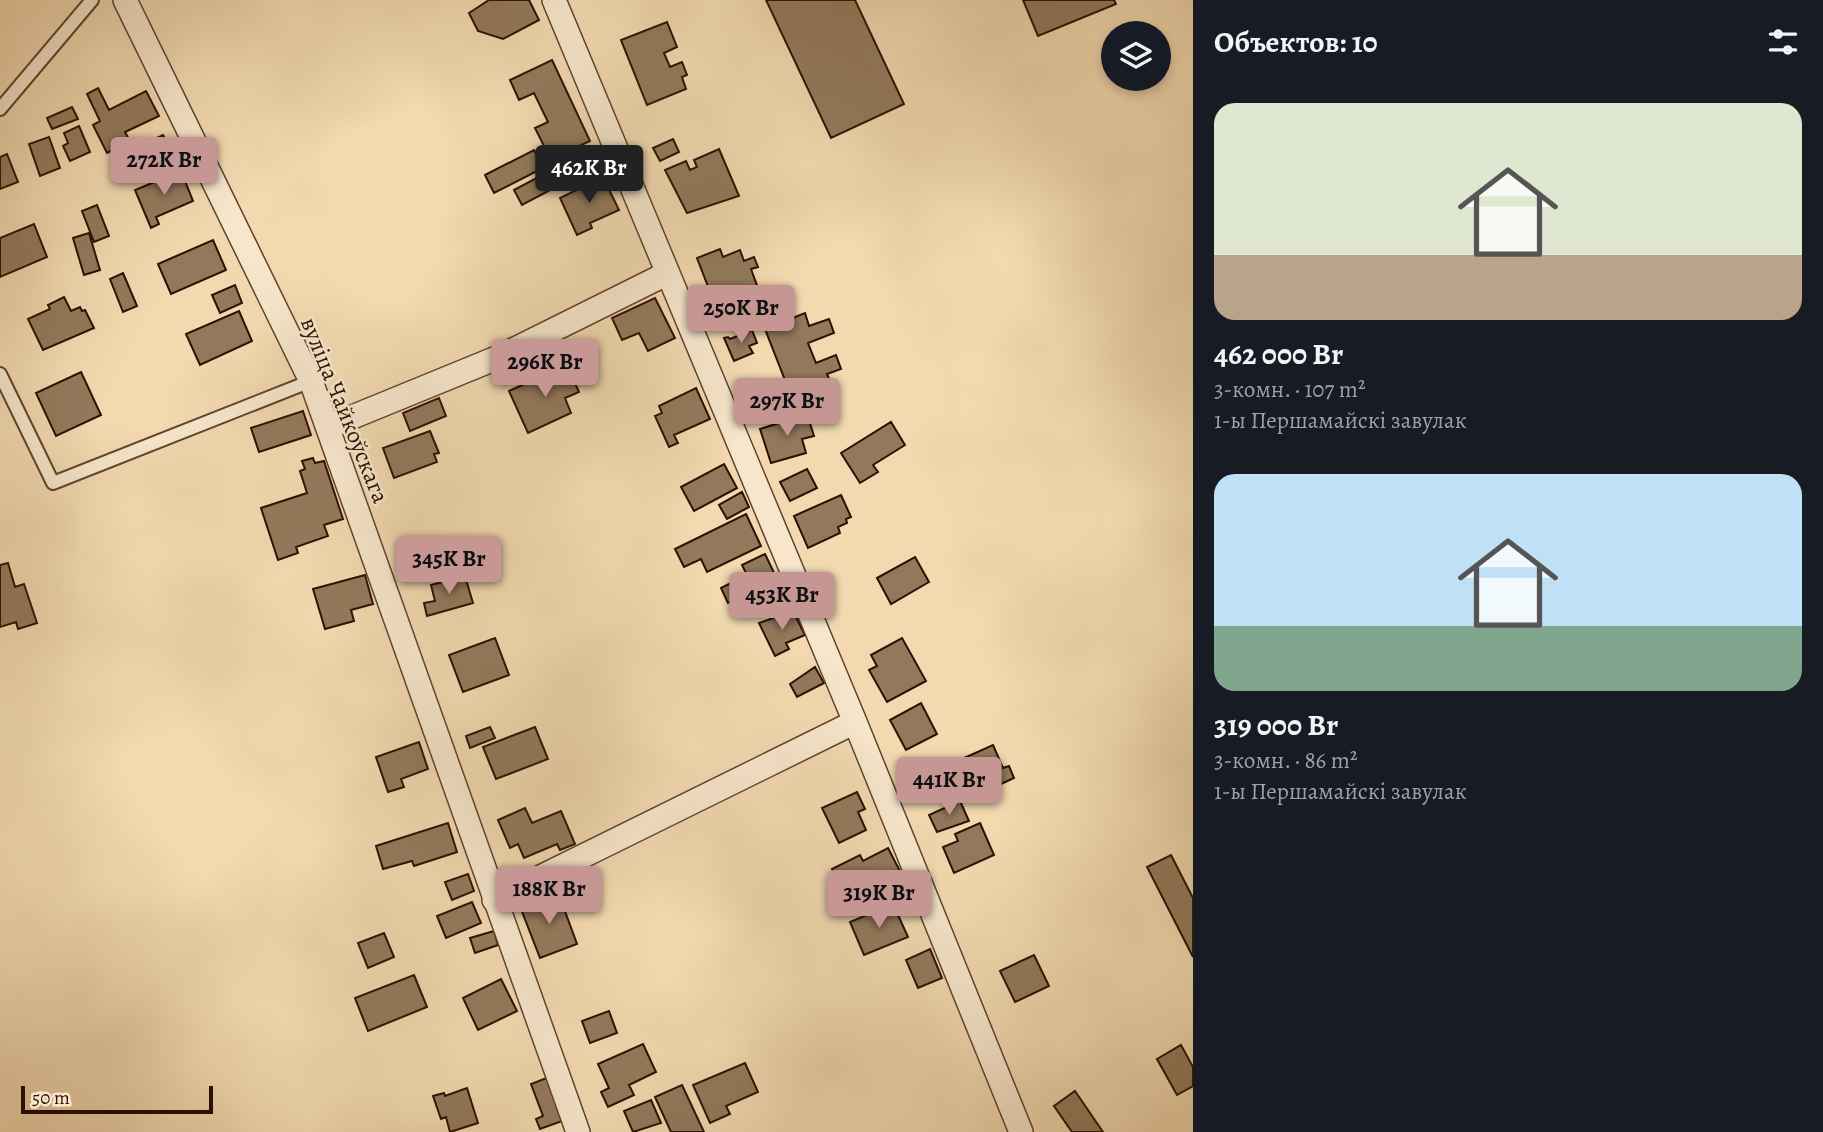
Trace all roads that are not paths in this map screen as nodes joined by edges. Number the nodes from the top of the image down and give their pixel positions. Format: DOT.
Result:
graph roads {
  1 [pos="92,0"];
  2 [pos="125,0"];
  3 [pos="554,0"];
  4 [pos="0,108"];
  5 [pos="668,273"];
  6 [pos="0,374"];
  7 [pos="311,381"];
  8 [pos="328,426"];
  9 [pos="855,722"];
  10 [pos="494,900"];
  11 [pos="578,1132"];
  12 [pos="1021,1132"];
  1 -- 4 [label="lane"];
  2 -- 7 [label="street, вуліца Чайкоўскага"];
  3 -- 5 [label="street"];
  5 -- 8 [label="street"];
  5 -- 9 [label="street"];
  6 -- 7 [label="lane"];
  7 -- 8 [label="street, вуліца Чайкоўскага"];
  8 -- 10 [label="street, вуліца Чайкоўскага"];
  9 -- 10 [label="street"];
  9 -- 12 [label="street"];
  10 -- 11 [label="street, вуліца Чайкоўскага"];
}
